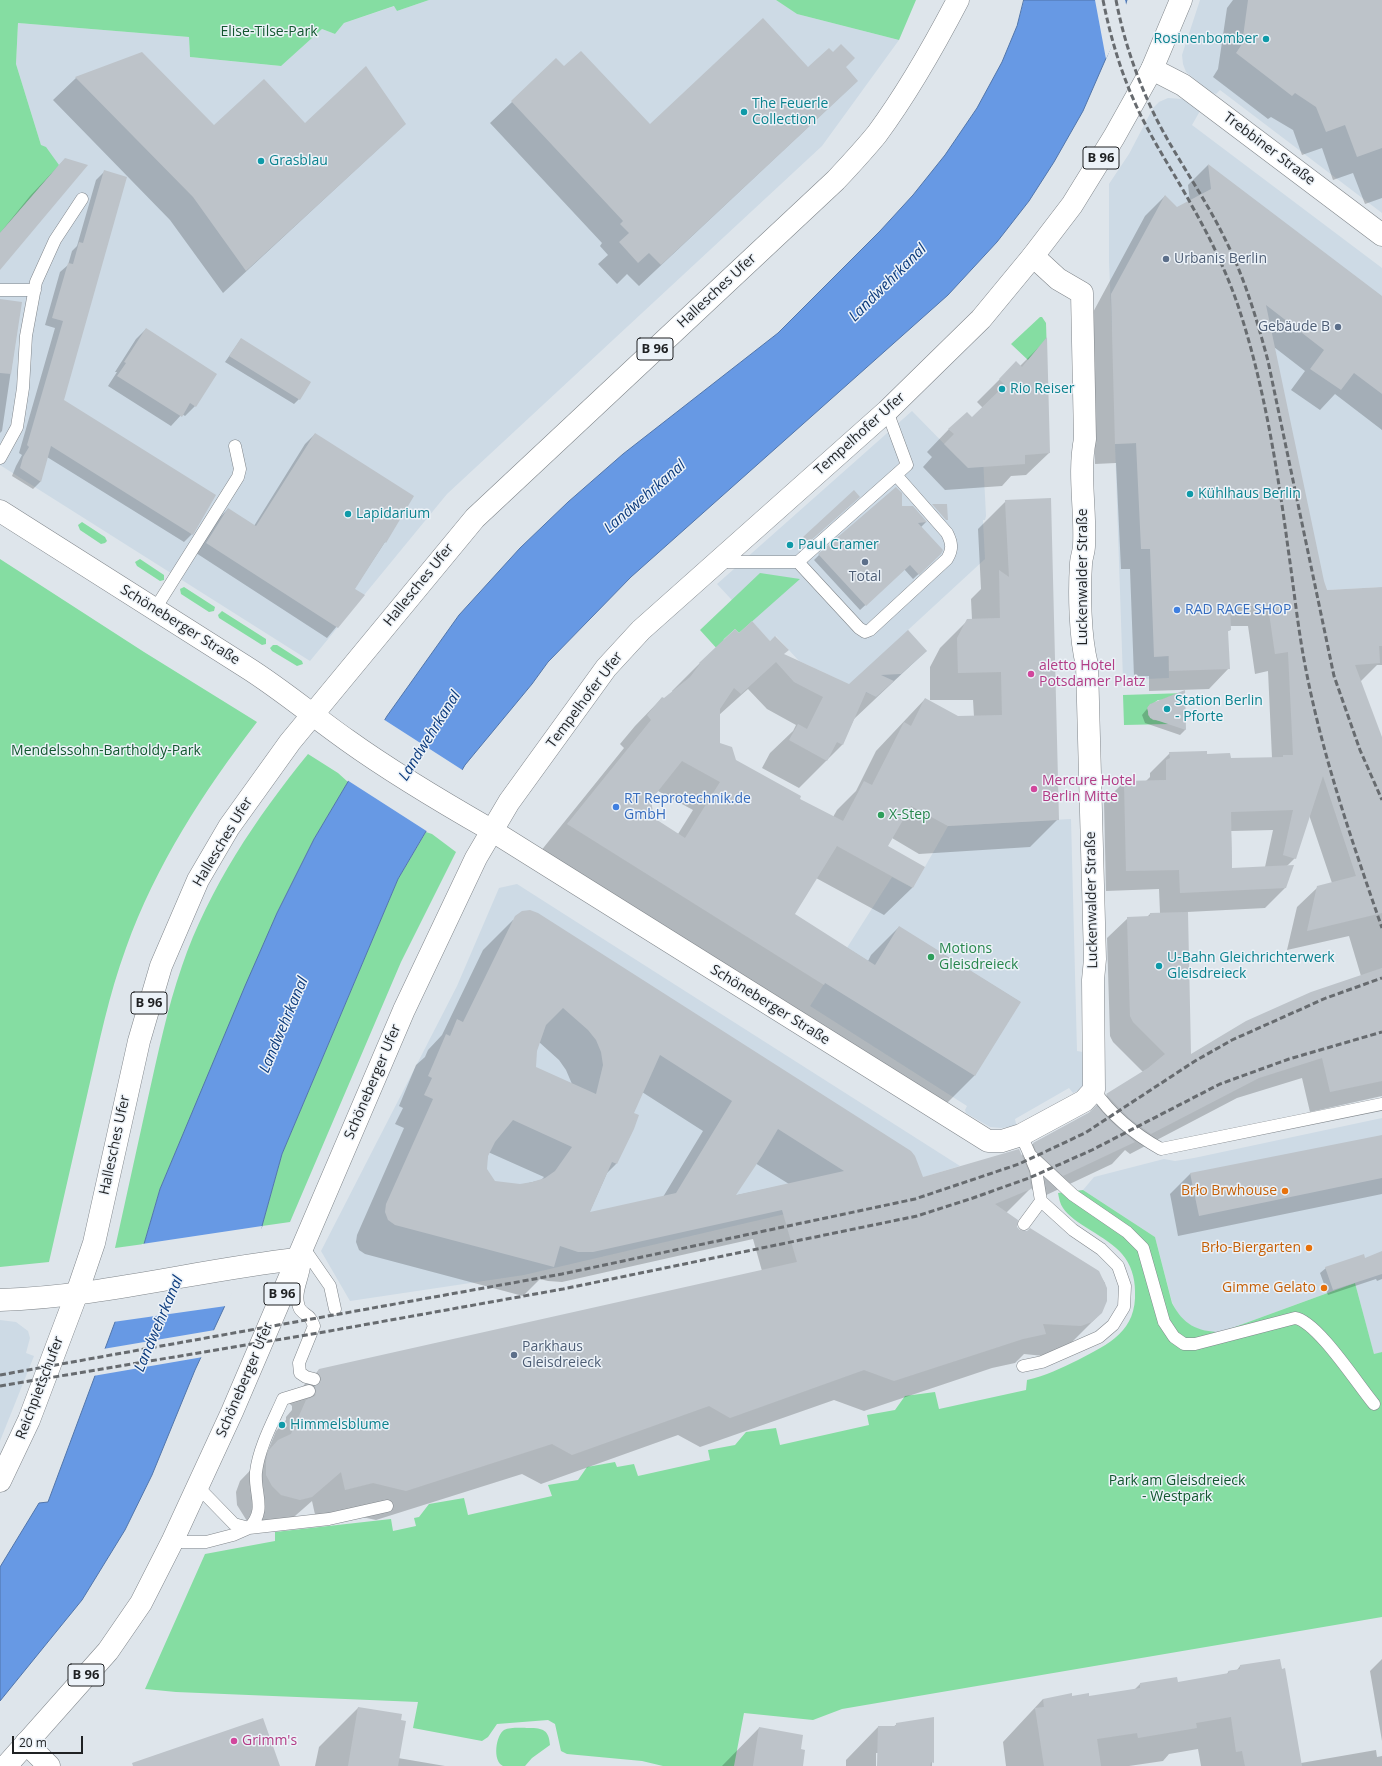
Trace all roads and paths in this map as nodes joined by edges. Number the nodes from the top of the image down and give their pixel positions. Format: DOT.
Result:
graph roads {
  1 [pos="958,0"];
  2 [pos="1181,0"];
  3 [pos="1152,69"];
  4 [pos="82,199"];
  5 [pos="1382,235"];
  6 [pos="1033,256"];
  7 [pos="0,290"];
  8 [pos="35,290"];
  9 [pos="887,411"];
  10 [pos="235,446"];
  11 [pos="0,458"];
  12 [pos="896,475"];
  13 [pos="0,511"];
  14 [pos="718,562"];
  15 [pos="798,562"];
  16 [pos="155,610"];
  17 [pos="312,715"];
  18 [pos="491,830"];
  19 [pos="1094,1090"];
  20 [pos="1382,1104"];
  21 [pos="1021,1134"];
  22 [pos="1030,1155"];
  23 [pos="1040,1201"];
  24 [pos="1024,1224"];
  25 [pos="300,1253"];
  26 [pos="77,1293"];
  27 [pos="0,1300"];
  28 [pos="335,1309"];
  29 [pos="1023,1366"];
  30 [pos="314,1379"];
  31 [pos="309,1391"];
  32 [pos="1374,1404"];
  33 [pos="0,1481"];
  34 [pos="198,1486"];
  35 [pos="387,1506"];
  36 [pos="249,1528"];
  37 [pos="172,1542"];
  38 [pos="26,1743"];
  39 [pos="6,1766"];
  40 [pos="49,1766"];
  1 -- 17 [label="main road, Hallesches Ufer / B 96"];
  2 -- 3 [label="main road, Tempelhofer Ufer / B 96"];
  3 -- 5 [label="main road, Trebbiner Straße"];
  3 -- 6 [label="main road, Tempelhofer Ufer / B 96"];
  4 -- 8 [label="lane"];
  6 -- 9 [label="main road, Tempelhofer Ufer / B 96"];
  6 -- 19 [label="main road, Luckenwalder Straße"];
  7 -- 8 [label="lane"];
  8 -- 11 [label="lane"];
  9 -- 12 [label="lane"];
  9 -- 14 [label="main road, Tempelhofer Ufer / B 96"];
  10 -- 16 [label="lane"];
  12 -- 15 [label="lane"];
  12 -- 15 [label="lane"];
  13 -- 16 [label="main road, Schöneberger Straße"];
  14 -- 15 [label="lane"];
  14 -- 18 [label="main road, Tempelhofer Ufer / B 96"];
  16 -- 17 [label="main road, Schöneberger Straße"];
  17 -- 18 [label="main road, Schöneberger Straße"];
  17 -- 26 [label="main road, Hallesches Ufer / B 96"];
  18 -- 21 [label="main road, Schöneberger Straße"];
  18 -- 25 [label="main road, Schöneberger Ufer / B 96"];
  19 -- 20 [label="lane"];
  19 -- 21 [label="main road, Schöneberger Straße"];
  21 -- 22 [label="lane"];
  22 -- 23 [label="lane"];
  22 -- 32 [label="lane"];
  23 -- 24 [label="lane"];
  23 -- 29 [label="lane"];
  25 -- 26 [label="main road"];
  25 -- 28 [label="lane"];
  25 -- 30 [label="lane"];
  25 -- 34 [label="main road, Schöneberger Ufer / B 96"];
  26 -- 27 [label="main road"];
  26 -- 33 [label="main road, Reichpietschufer / B 96"];
  31 -- 36 [label="lane"];
  34 -- 36 [label="lane"];
  34 -- 37 [label="main road, Schöneberger Ufer / B 96"];
  35 -- 36 [label="lane"];
  36 -- 37 [label="lane"];
  37 -- 38 [label="main road, Schöneberger Ufer / B 96"];
  38 -- 39 [label="main road, Schöneberger Ufer / B 96"];
  38 -- 40 [label="main road"];
}
